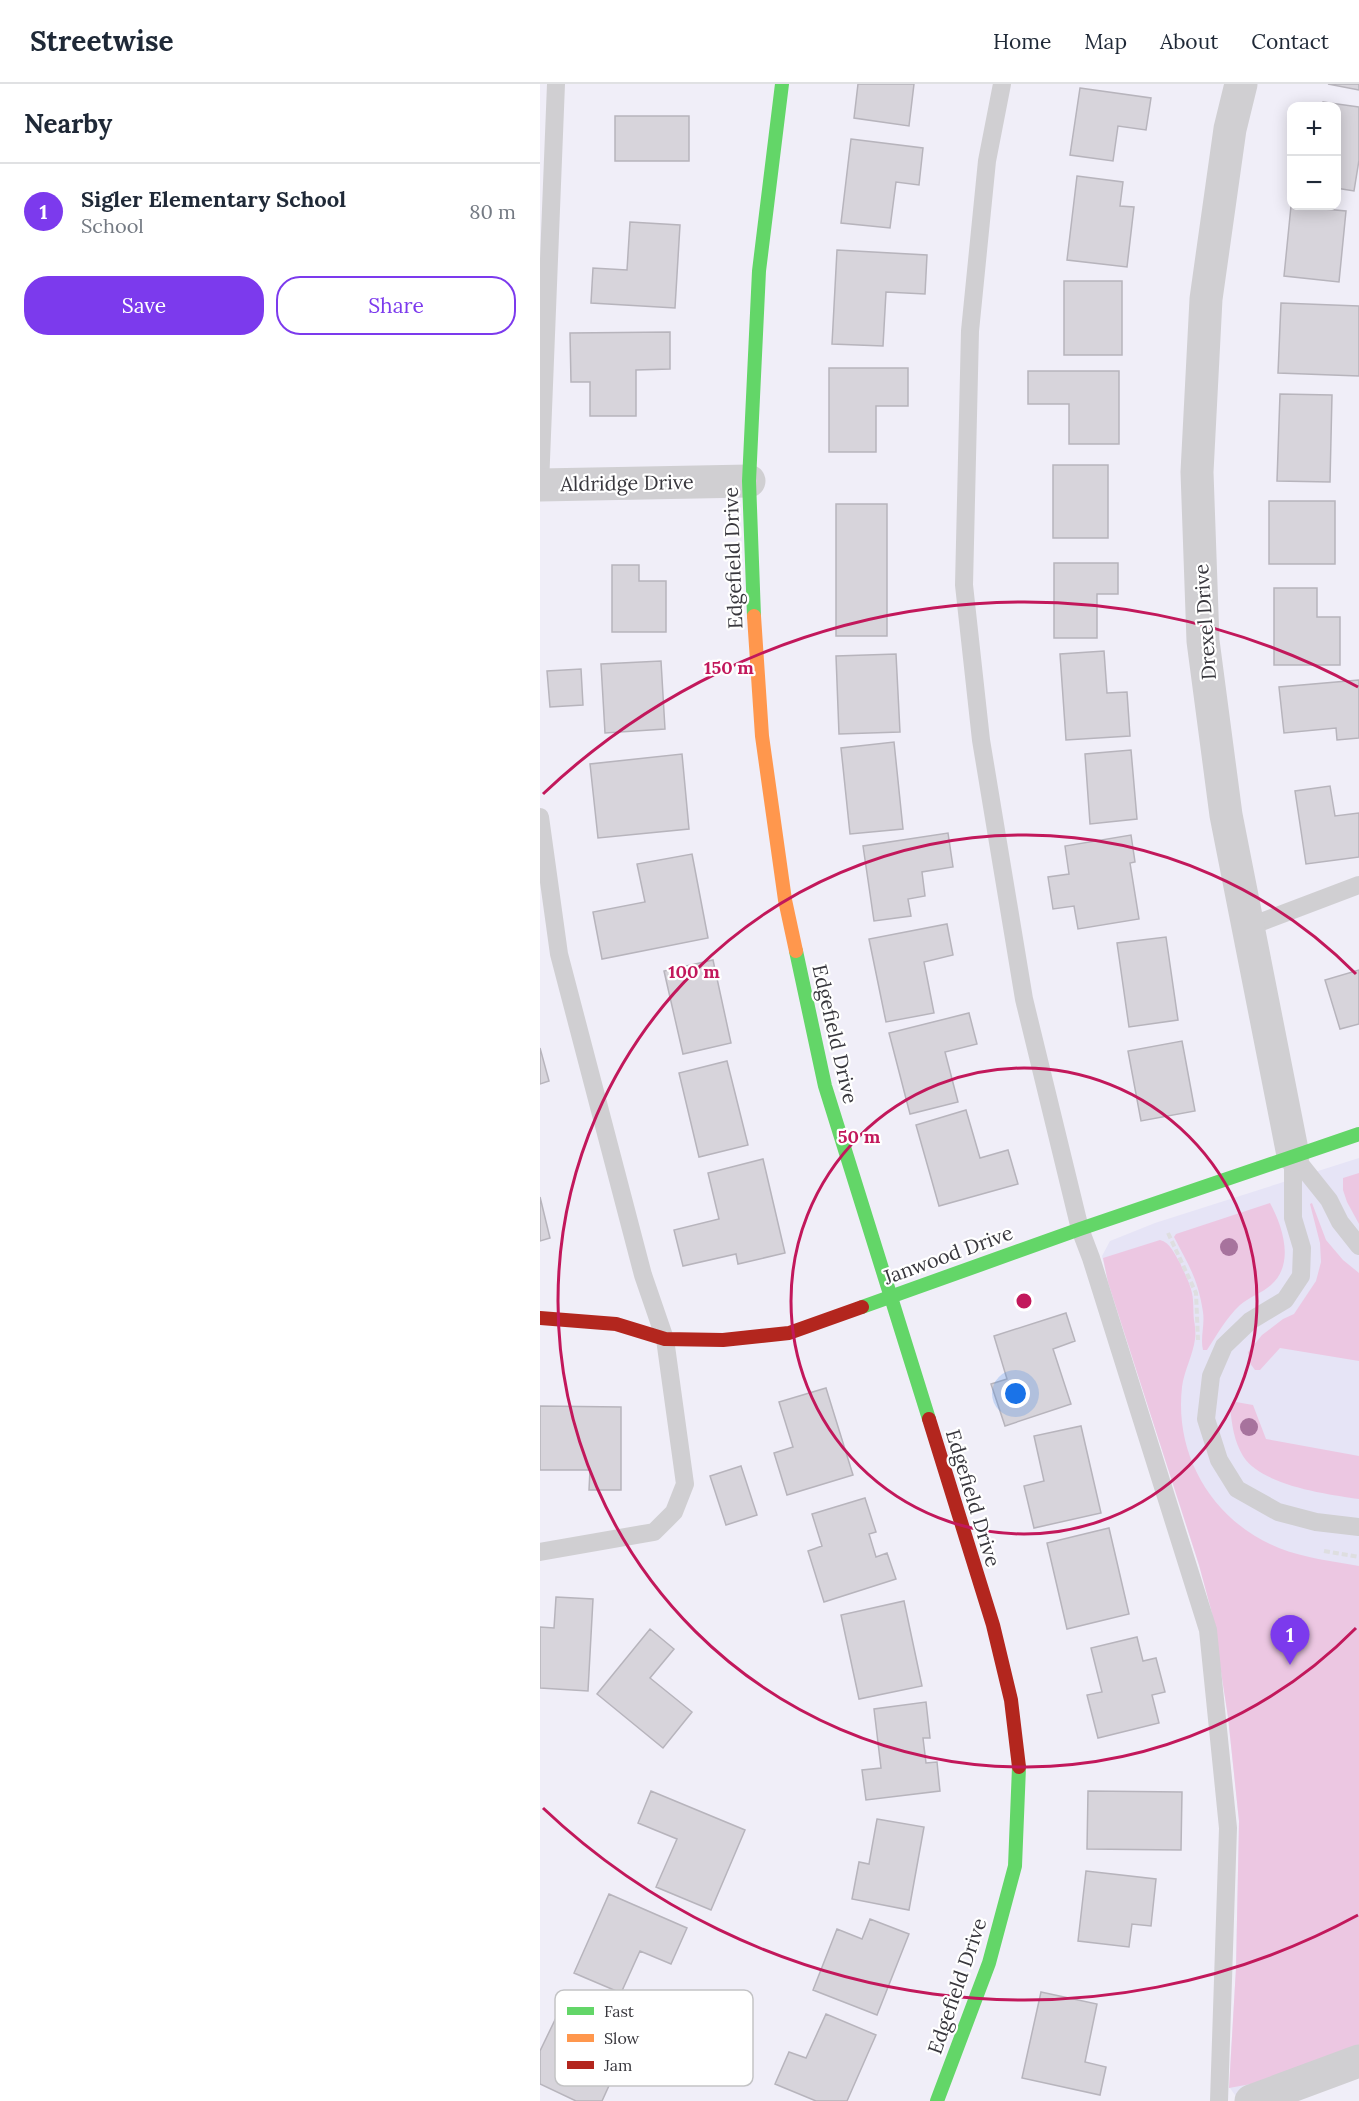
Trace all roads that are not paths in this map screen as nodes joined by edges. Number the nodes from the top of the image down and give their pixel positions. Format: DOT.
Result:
graph roads {
  1 [pos="556,84"];
  2 [pos="782,84"];
  3 [pos="1002,84"];
  4 [pos="1241,84"];
  5 [pos="545,251"];
  6 [pos="749,481"];
  7 [pos="540,485"];
  8 [pos="540,818"];
  9 [pos="1359,885"];
  10 [pos="1248,927"];
  11 [pos="1359,1134"];
  12 [pos="1293,1155"];
  13 [pos="1080,1229"];
  14 [pos="1359,1246"];
  15 [pos="890,1297"];
  16 [pos="540,1318"];
  17 [pos="665,1339"];
  18 [pos="1359,1527"];
  19 [pos="540,1552"];
  20 [pos="1359,2061"];
  21 [pos="944,2099"];
  22 [pos="1219,2101"];
  23 [pos="1251,2101"];
  1 -- 5 [label="lane"];
  2 -- 6 [label="street, Edgefield Drive"];
  3 -- 13 [label="lane"];
  4 -- 10 [label="street, Drexel Drive"];
  5 -- 7 [label="lane"];
  6 -- 7 [label="street, Aldridge Drive"];
  6 -- 15 [label="street, Edgefield Drive"];
  8 -- 17 [label="lane"];
  9 -- 10 [label="lane"];
  10 -- 12 [label="street, Drexel Drive"];
  11 -- 12 [label="street, Janwood Drive"];
  12 -- 13 [label="street, Janwood Drive"];
  12 -- 14 [label="lane"];
  12 -- 18 [label="lane"];
  13 -- 15 [label="street, Janwood Drive"];
  13 -- 22 [label="lane"];
  15 -- 17 [label="street, Janwood Drive"];
  15 -- 21 [label="street, Edgefield Drive"];
  16 -- 17 [label="street, Janwood Drive"];
  17 -- 19 [label="lane"];
  20 -- 23 [label="street"];
}
